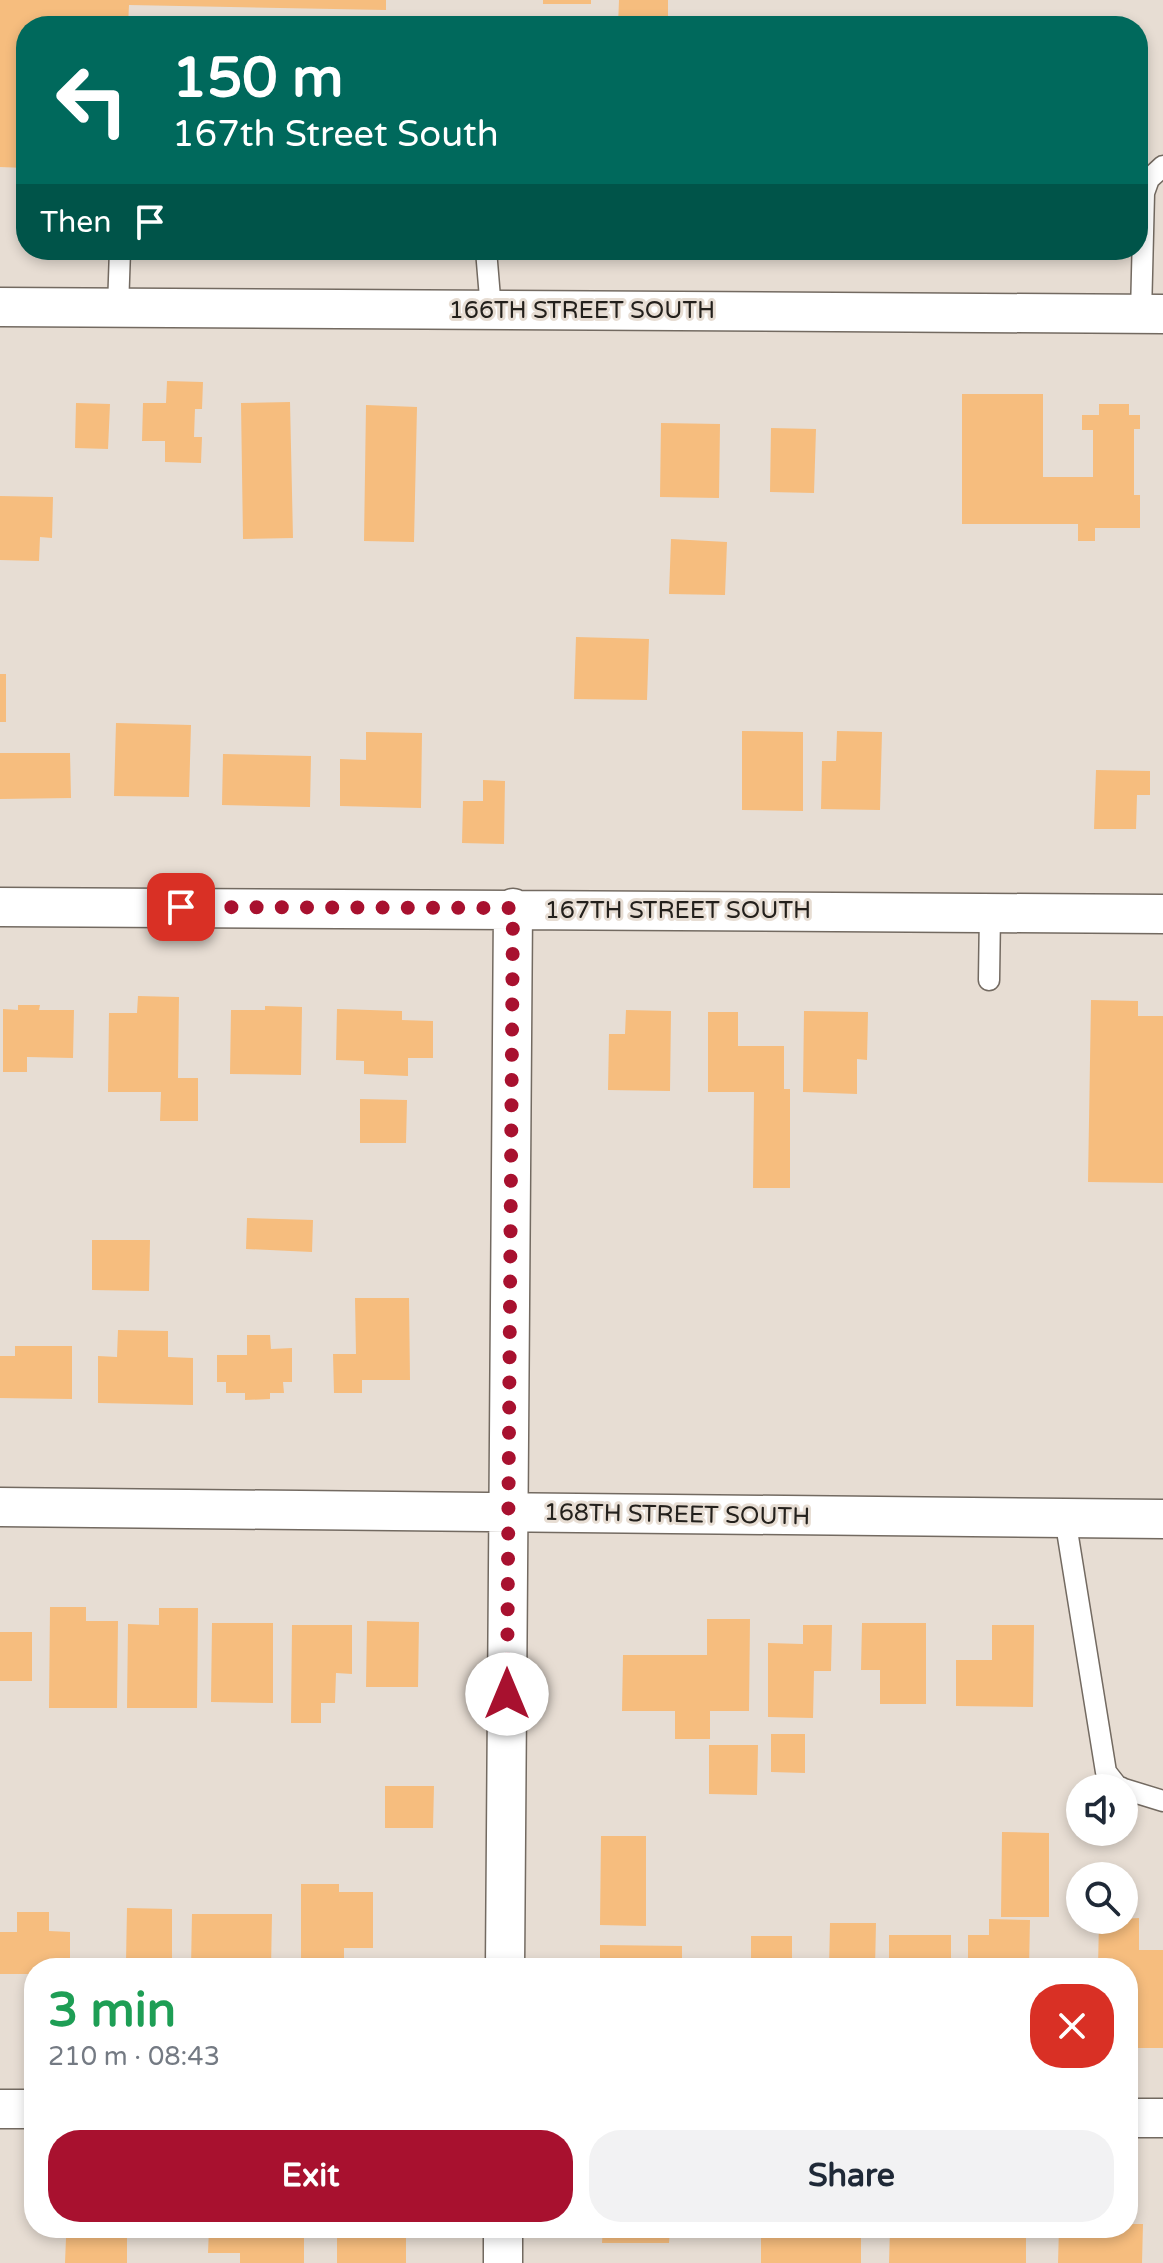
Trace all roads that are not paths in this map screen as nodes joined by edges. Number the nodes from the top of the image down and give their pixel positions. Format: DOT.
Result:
graph roads {
  1 [pos="1163,166"];
  2 [pos="1148,182"];
  3 [pos="1148,254"];
  4 [pos="120,260"];
  5 [pos="487,260"];
  6 [pos="0,307"];
  7 [pos="118,308"];
  8 [pos="491,310"];
  9 [pos="1152,314"];
  10 [pos="0,907"];
  11 [pos="513,908"];
  12 [pos="990,912"];
  13 [pos="1163,914"];
  14 [pos="989,980"];
  15 [pos="0,1507"];
  16 [pos="509,1512"];
  17 [pos="1065,1518"];
  18 [pos="1163,1519"];
  19 [pos="1108,1774"];
  20 [pos="1138,1793"];
  21 [pos="1163,1801"];
  22 [pos="505,1958"];
  23 [pos="0,2109"];
  24 [pos="24,2109"];
  25 [pos="1138,2118"];
  26 [pos="1163,2118"];
  27 [pos="503,2238"];
  28 [pos="503,2263"];
  1 -- 2 [label="lane"];
  3 -- 9 [label="lane"];
  4 -- 7 [label="lane"];
  5 -- 8 [label="lane"];
  6 -- 7 [label="street, 166TH STREET SOUTH"];
  7 -- 8 [label="street, 166TH STREET SOUTH"];
  8 -- 9 [label="street, 166TH STREET SOUTH"];
  10 -- 11 [label="street, 167TH STREET SOUTH"];
  11 -- 12 [label="street, 167TH STREET SOUTH"];
  11 -- 16 [label="street"];
  12 -- 13 [label="street, 167TH STREET SOUTH"];
  12 -- 14 [label="lane"];
  15 -- 16 [label="street, 168TH STREET SOUTH"];
  16 -- 17 [label="street, 168TH STREET SOUTH"];
  16 -- 22 [label="street"];
  17 -- 18 [label="street, 168TH STREET SOUTH"];
  17 -- 19 [label="lane"];
  20 -- 21 [label="lane"];
  23 -- 24 [label="street"];
  25 -- 26 [label="street"];
  27 -- 28 [label="street"];
}
